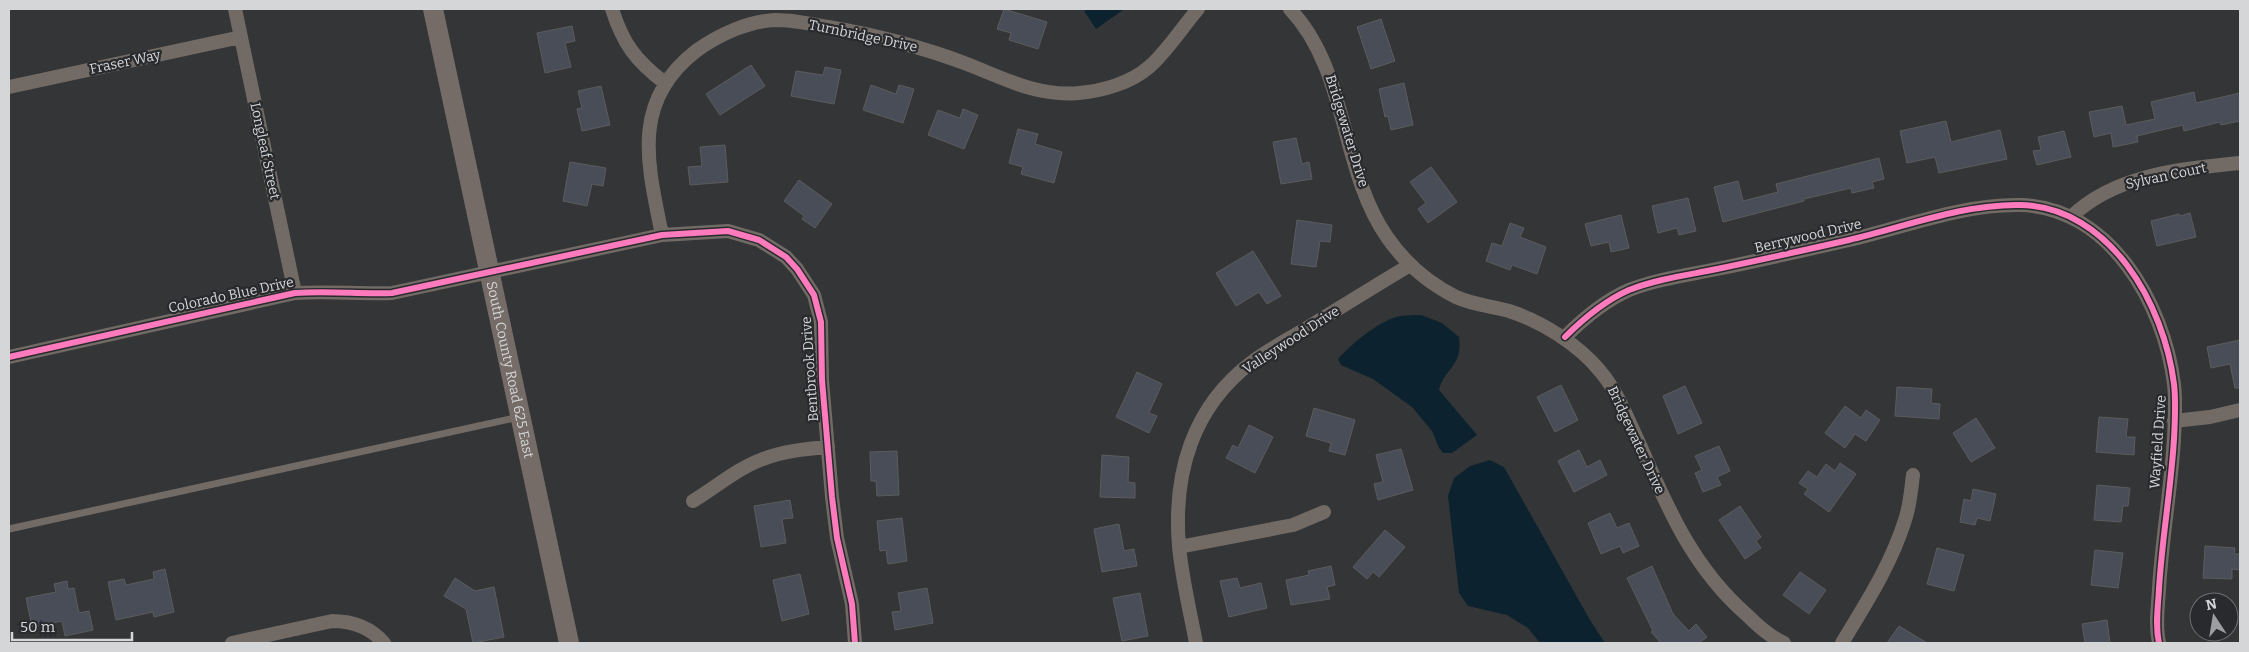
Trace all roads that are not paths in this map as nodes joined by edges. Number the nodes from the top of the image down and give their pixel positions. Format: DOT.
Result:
graph roads {
  1 [pos="235,9"];
  2 [pos="433,9"];
  3 [pos="612,9"];
  4 [pos="1198,9"];
  5 [pos="1290,9"];
  6 [pos="241,37"];
  7 [pos="665,83"];
  8 [pos="9,87"];
  9 [pos="2240,163"];
  10 [pos="2071,218"];
  11 [pos="662,235"];
  12 [pos="1410,265"];
  13 [pos="490,273"];
  14 [pos="295,292"];
  15 [pos="1565,337"];
  16 [pos="9,357"];
  17 [pos="2240,410"];
  18 [pos="521,417"];
  19 [pos="2174,421"];
  20 [pos="828,447"];
  21 [pos="1913,475"];
  22 [pos="693,501"];
  23 [pos="1324,512"];
  24 [pos="9,529"];
  25 [pos="1179,547"];
  26 [pos="232,643"];
  27 [pos="384,643"];
  28 [pos="569,643"];
  29 [pos="855,643"];
  30 [pos="1196,643"];
  31 [pos="1784,643"];
  32 [pos="1842,643"];
  33 [pos="2159,643"];
  1 -- 6 [label="street, Longleaf Street"];
  2 -- 13 [label="street, South County Road 625 East"];
  3 -- 7 [label="street"];
  4 -- 7 [label="street, Turnbridge Drive"];
  5 -- 12 [label="street, Bridgewater Drive"];
  6 -- 8 [label="street, Fraser Way"];
  6 -- 14 [label="street, Longleaf Street"];
  7 -- 11 [label="street, Turnbridge Drive"];
  9 -- 10 [label="street, Sylvan Court"];
  10 -- 15 [label="street, Berrywood Drive"];
  10 -- 19 [label="street, Wayfield Drive"];
  11 -- 13 [label="street, Bentbrook Drive"];
  11 -- 20 [label="street, Bentbrook Drive"];
  12 -- 15 [label="street, Bridgewater Drive"];
  12 -- 25 [label="street, Valleywood Drive"];
  13 -- 14 [label="street, Colorado Blue Drive"];
  13 -- 18 [label="street, South County Road 625 East"];
  14 -- 16 [label="street, Colorado Blue Drive"];
  15 -- 31 [label="street, Bridgewater Drive"];
  17 -- 19 [label="street"];
  18 -- 24 [label="lane"];
  18 -- 28 [label="street, South County Road 625 East"];
  19 -- 33 [label="street, Wayfield Drive"];
  20 -- 22 [label="street"];
  20 -- 29 [label="street, Bentbrook Drive"];
  21 -- 32 [label="street"];
  23 -- 25 [label="street"];
  25 -- 30 [label="street, Valleywood Drive"];
  26 -- 27 [label="street"];
}
